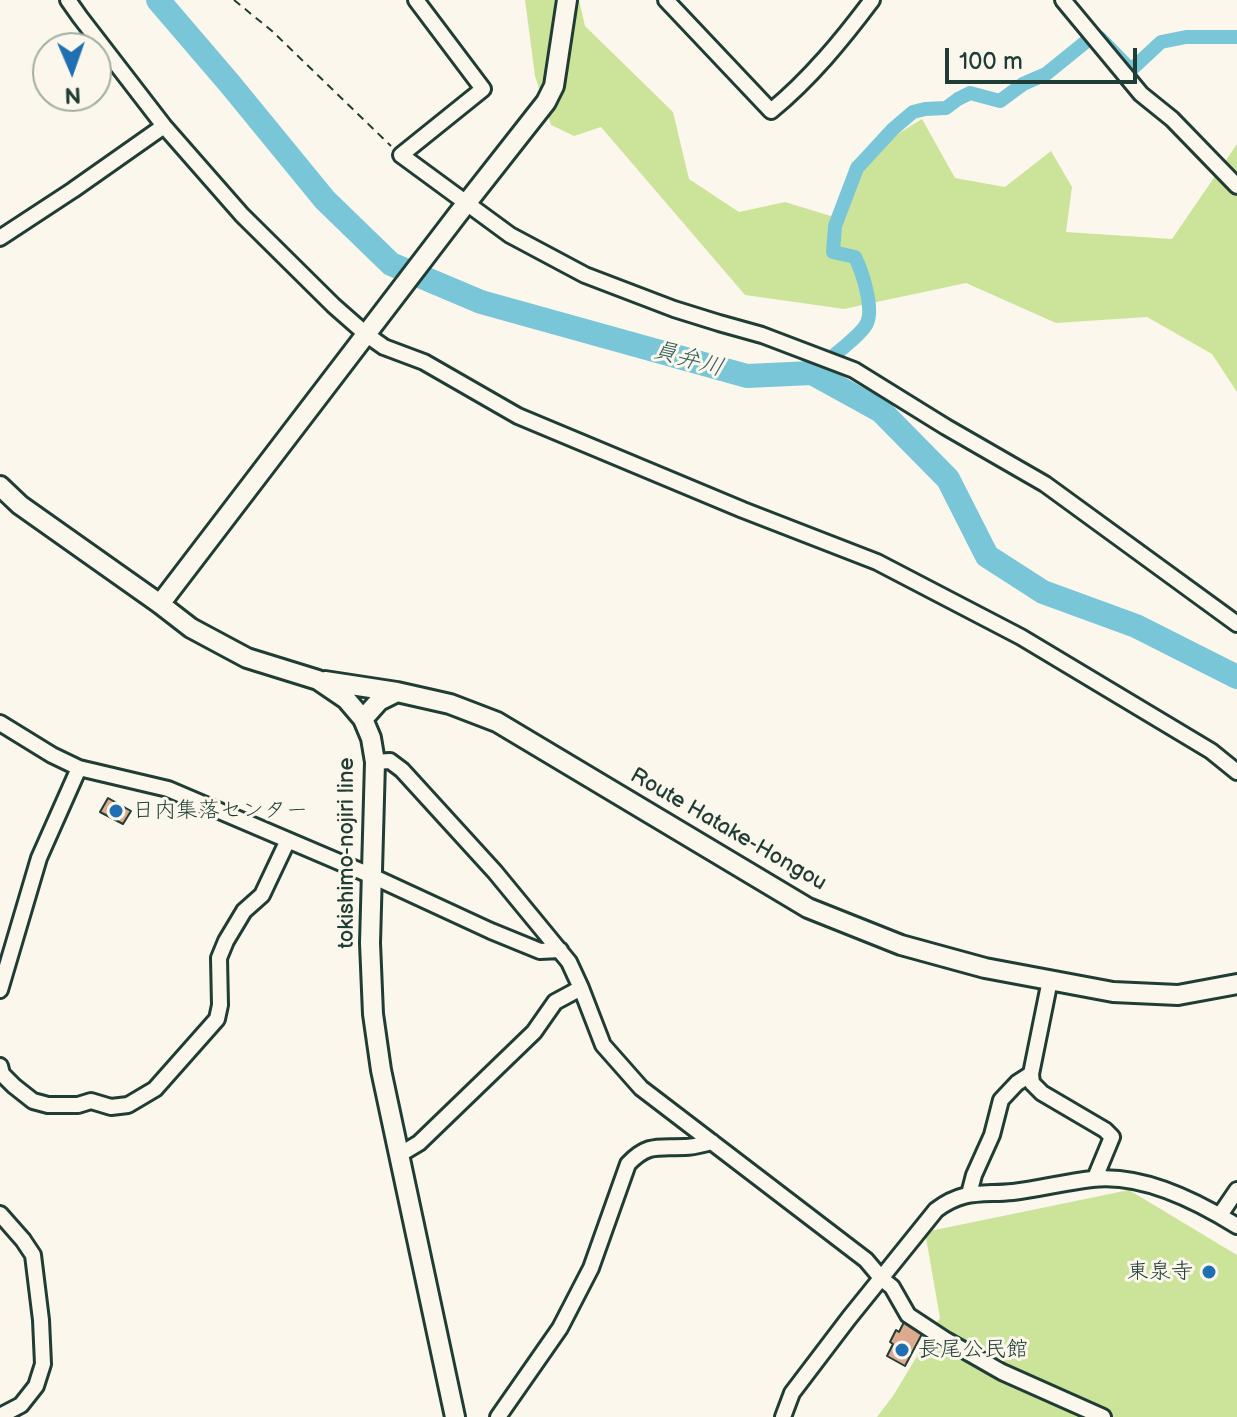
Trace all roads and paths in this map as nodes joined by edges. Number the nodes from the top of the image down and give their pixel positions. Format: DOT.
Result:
graph roads {
  1 [pos="68,0"];
  2 [pos="234,0"];
  3 [pos="416,0"];
  4 [pos="567,0"];
  5 [pos="666,0"];
  6 [pos="872,0"];
  7 [pos="1063,0"];
  8 [pos="164,126"];
  9 [pos="401,155"];
  10 [pos="1237,186"];
  11 [pos="462,208"];
  12 [pos="0,238"];
  13 [pos="371,329"];
  14 [pos="0,486"];
  15 [pos="160,604"];
  16 [pos="1237,624"];
  17 [pos="318,680"];
  18 [pos="397,692"];
  19 [pos="363,719"];
  20 [pos="0,723"];
  21 [pos="375,762"];
  22 [pos="79,768"];
  23 [pos="1237,772"];
  24 [pos="288,840"];
  25 [pos="372,876"];
  26 [pos="560,950"];
  27 [pos="1050,980"];
  28 [pos="581,988"];
  29 [pos="1235,988"];
  30 [pos="0,990"];
  31 [pos="0,1066"];
  32 [pos="1031,1074"];
  33 [pos="712,1142"];
  34 [pos="399,1155"];
  35 [pos="1095,1178"];
  36 [pos="1237,1190"];
  37 [pos="969,1194"];
  38 [pos="0,1214"];
  39 [pos="1220,1215"];
  40 [pos="1237,1226"];
  41 [pos="882,1279"];
  42 [pos="0,1416"];
  43 [pos="455,1417"];
  44 [pos="498,1417"];
  45 [pos="783,1417"];
  46 [pos="1103,1417"];
  1 -- 8 [label="street"];
  2 -- 9 [label="path"];
  3 -- 9 [label="street"];
  4 -- 11 [label="main road"];
  5 -- 6 [label="street"];
  7 -- 10 [label="street"];
  8 -- 12 [label="street"];
  8 -- 13 [label="street"];
  9 -- 11 [label="street"];
  11 -- 13 [label="main road"];
  11 -- 16 [label="street"];
  13 -- 15 [label="main road"];
  13 -- 23 [label="street"];
  14 -- 15 [label="main road, tokishimo-nojiri line"];
  15 -- 17 [label="main road, tokishimo-nojiri line"];
  17 -- 18 [label="main road, Route Hatake-Hongou"];
  17 -- 19 [label="main road, tokishimo-nojiri line"];
  18 -- 19 [label="main road"];
  18 -- 27 [label="main road, Route Hatake-Hongou"];
  19 -- 21 [label="main road, tokishimo-nojiri line"];
  20 -- 22 [label="street"];
  21 -- 25 [label="main road, tokishimo-nojiri line"];
  21 -- 26 [label="street"];
  22 -- 24 [label="street"];
  22 -- 30 [label="street"];
  24 -- 25 [label="street"];
  24 -- 31 [label="street"];
  25 -- 26 [label="street"];
  25 -- 34 [label="main road, tokishimo-nojiri line"];
  26 -- 28 [label="street"];
  27 -- 29 [label="main road, Route Hatake-Hongou"];
  27 -- 32 [label="street"];
  28 -- 33 [label="street"];
  28 -- 34 [label="street"];
  32 -- 35 [label="street"];
  32 -- 37 [label="street"];
  33 -- 41 [label="street"];
  33 -- 44 [label="street"];
  34 -- 43 [label="main road, tokishimo-nojiri line"];
  35 -- 37 [label="street"];
  35 -- 39 [label="street"];
  36 -- 39 [label="street"];
  37 -- 41 [label="street"];
  38 -- 42 [label="street"];
  39 -- 40 [label="street"];
  41 -- 45 [label="street"];
  41 -- 46 [label="street"];
}
